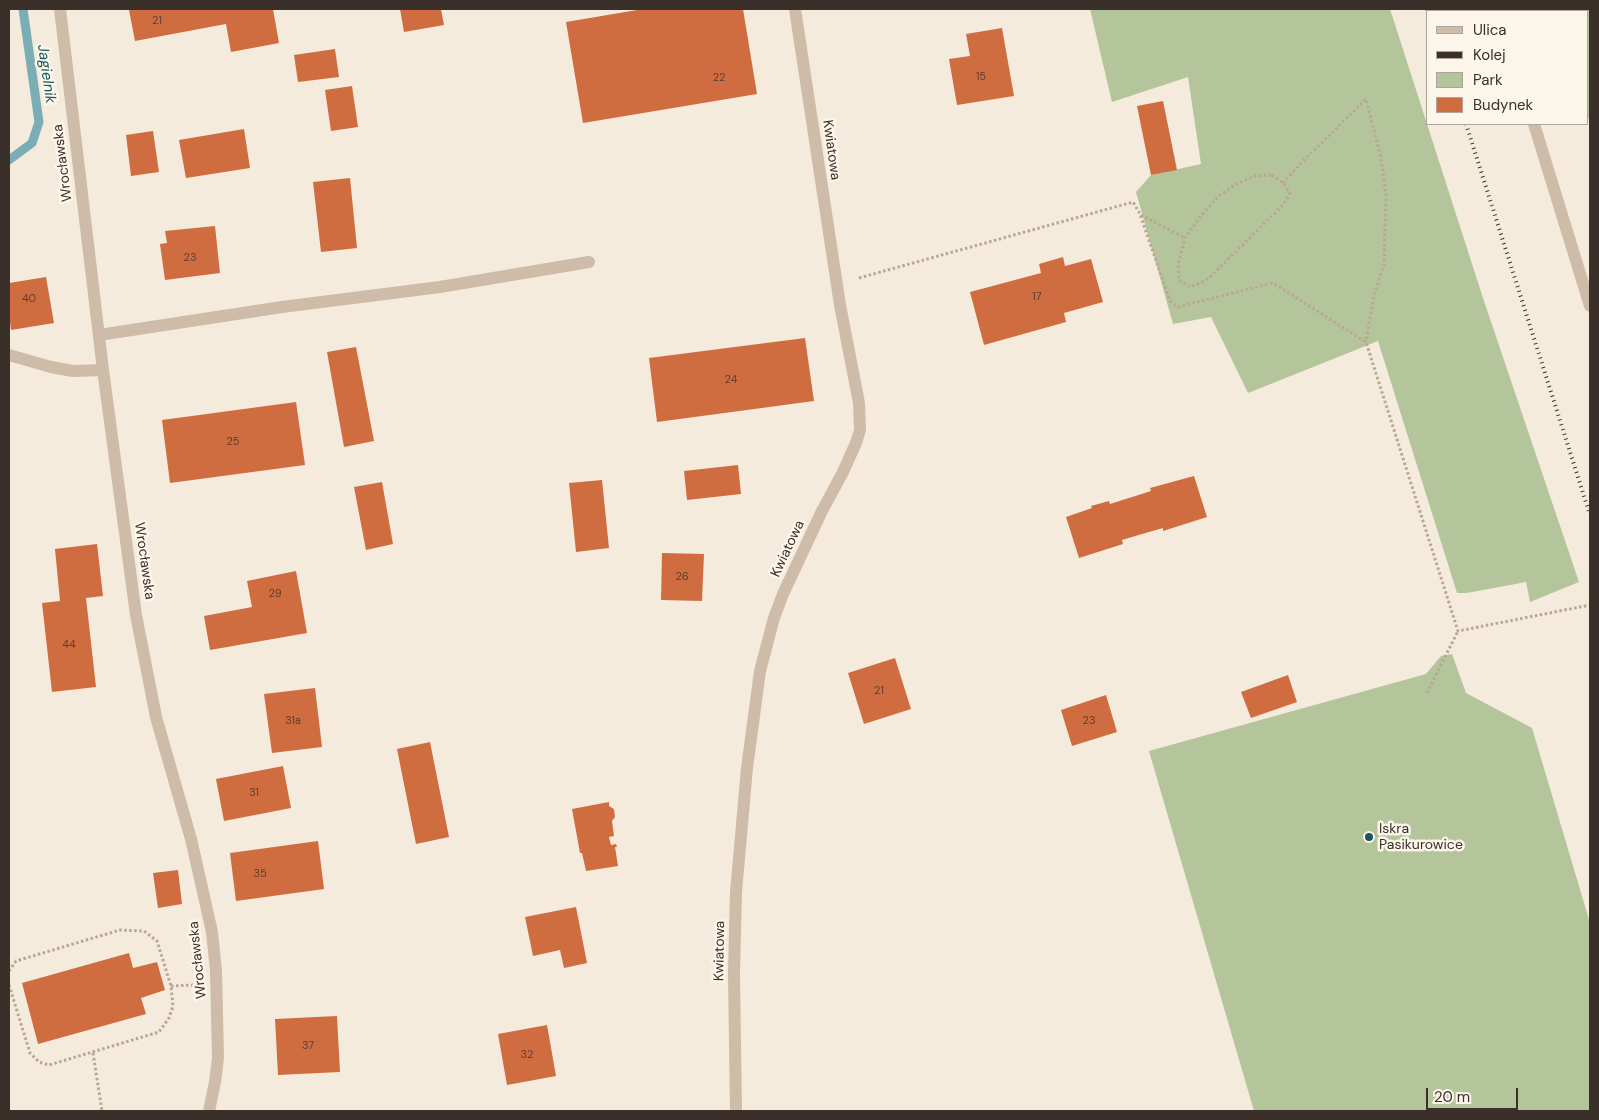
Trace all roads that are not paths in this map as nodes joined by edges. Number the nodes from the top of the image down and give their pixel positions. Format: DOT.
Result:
graph roads {
  1 [pos="60,9"];
  2 [pos="795,9"];
  3 [pos="1534,125"];
  4 [pos="589,262"];
  5 [pos="1590,306"];
  6 [pos="99,335"];
  7 [pos="9,355"];
  8 [pos="103,370"];
  9 [pos="209,1111"];
  10 [pos="736,1111"];
  1 -- 6 [label="street, Wrocławska"];
  2 -- 10 [label="street, Kwiatowa"];
  3 -- 5 [label="street"];
  4 -- 6 [label="street"];
  6 -- 8 [label="street, Wrocławska"];
  7 -- 8 [label="street"];
  8 -- 9 [label="street, Wrocławska"];
}
